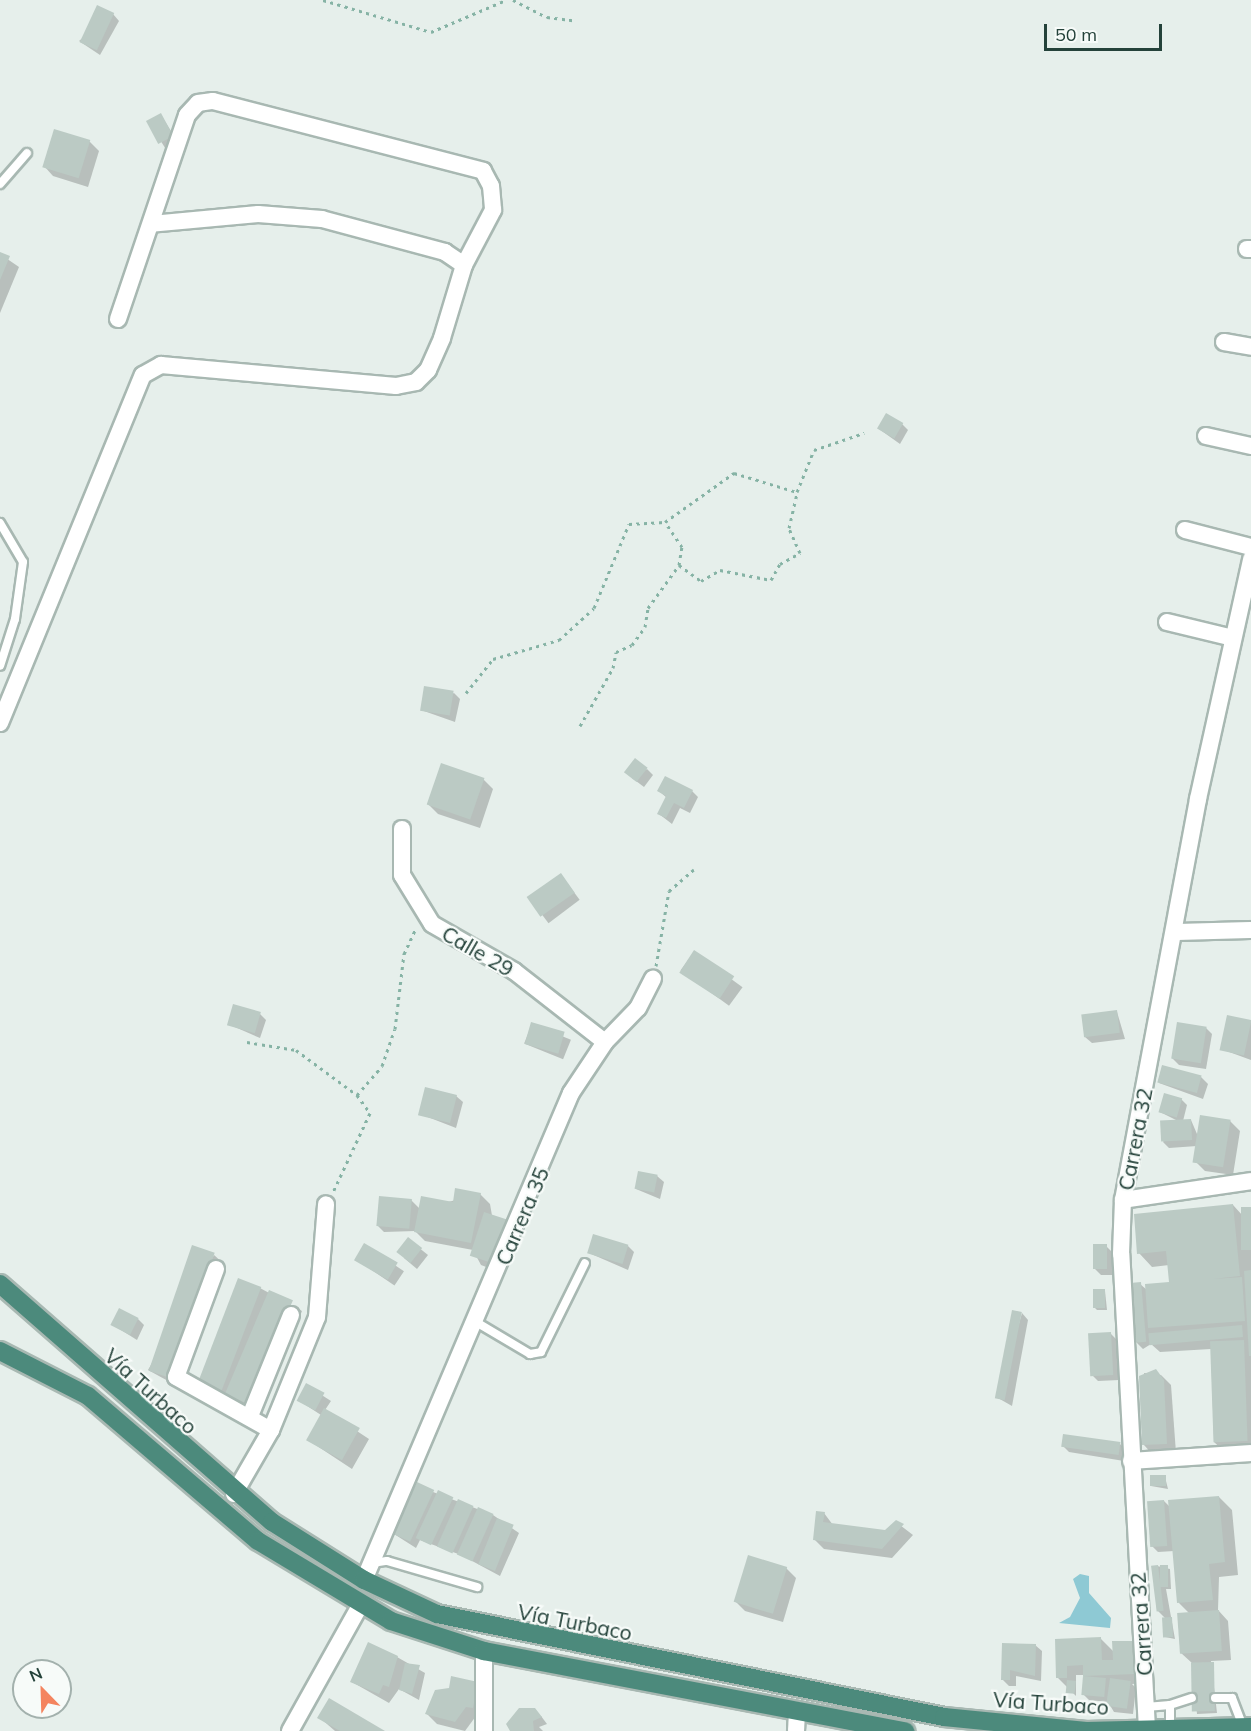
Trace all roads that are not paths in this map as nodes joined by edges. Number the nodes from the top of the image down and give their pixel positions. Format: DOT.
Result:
graph roads {
  1 [pos="27,153"];
  2 [pos="0,184"];
  3 [pos="150,224"];
  4 [pos="464,266"];
  5 [pos="118,319"];
  6 [pos="1224,342"];
  7 [pos="1251,347"];
  8 [pos="1206,436"];
  9 [pos="1251,446"];
  10 [pos="0,523"];
  11 [pos="1185,530"];
  12 [pos="1251,547"];
  13 [pos="1251,559"];
  14 [pos="1167,622"];
  15 [pos="1233,638"];
  16 [pos="0,666"];
  17 [pos="0,723"];
  18 [pos="402,829"];
  19 [pos="1251,930"];
  20 [pos="1176,932"];
  21 [pos="653,979"];
  22 [pos="605,1042"];
  23 [pos="1251,1181"];
  24 [pos="1124,1200"];
  25 [pos="326,1204"];
  26 [pos="585,1263"];
  27 [pos="216,1269"];
  28 [pos="0,1284"];
  29 [pos="291,1315"];
  30 [pos="476,1322"];
  31 [pos="0,1351"];
  32 [pos="250,1416"];
  33 [pos="271,1430"];
  34 [pos="1251,1453"];
  35 [pos="1131,1461"];
  36 [pos="234,1494"];
  37 [pos="371,1563"];
  38 [pos="363,1580"];
  39 [pos="477,1587"];
  40 [pos="360,1606"];
  41 [pos="484,1652"];
  42 [pos="1192,1698"];
  43 [pos="1215,1698"];
  44 [pos="1170,1705"];
  45 [pos="1146,1707"];
  46 [pos="797,1710"];
  47 [pos="1247,1727"];
  48 [pos="1147,1729"];
  49 [pos="1170,1729"];
  50 [pos="290,1731"];
  51 [pos="484,1731"];
  52 [pos="796,1731"];
  53 [pos="905,1731"];
  1 -- 2 [label="lane"];
  3 -- 4 [label="street"];
  3 -- 4 [label="street"];
  3 -- 5 [label="street"];
  4 -- 17 [label="street"];
  6 -- 7 [label="street"];
  8 -- 9 [label="street"];
  10 -- 16 [label="lane"];
  11 -- 12 [label="street"];
  13 -- 15 [label="street, Carrera 32"];
  14 -- 15 [label="street"];
  15 -- 20 [label="street, Carrera 32"];
  18 -- 22 [label="street, Calle 29"];
  19 -- 20 [label="street"];
  20 -- 24 [label="street, Carrera 32"];
  21 -- 22 [label="street, Carrera 35"];
  22 -- 30 [label="street, Carrera 35"];
  23 -- 24 [label="street"];
  24 -- 35 [label="street, Carrera 32"];
  25 -- 33 [label="street"];
  26 -- 30 [label="lane"];
  27 -- 32 [label="street"];
  28 -- 36 [label="highway, Vía Turbaco"];
  29 -- 32 [label="street"];
  30 -- 37 [label="street, Carrera 35"];
  31 -- 40 [label="highway, Vía Turbaco"];
  32 -- 33 [label="street"];
  33 -- 36 [label="street"];
  34 -- 35 [label="street"];
  35 -- 45 [label="street, Carrera 32"];
  36 -- 38 [label="highway, Vía Turbaco"];
  37 -- 38 [label="street, Carrera 35"];
  37 -- 39 [label="lane"];
  38 -- 48 [label="highway, Vía Turbaco"];
  40 -- 41 [label="highway, Vía Turbaco"];
  40 -- 50 [label="street"];
  41 -- 46 [label="highway, Vía Turbaco"];
  41 -- 51 [label="street"];
  42 -- 44 [label="lane"];
  43 -- 47 [label="lane"];
  44 -- 45 [label="lane"];
  44 -- 49 [label="lane"];
  45 -- 48 [label="street, Carrera 32"];
  46 -- 52 [label="street"];
  46 -- 53 [label="highway, Vía Turbaco"];
  47 -- 49 [label="highway, Vía Turbaco"];
  48 -- 49 [label="highway, Vía Turbaco"];
}
